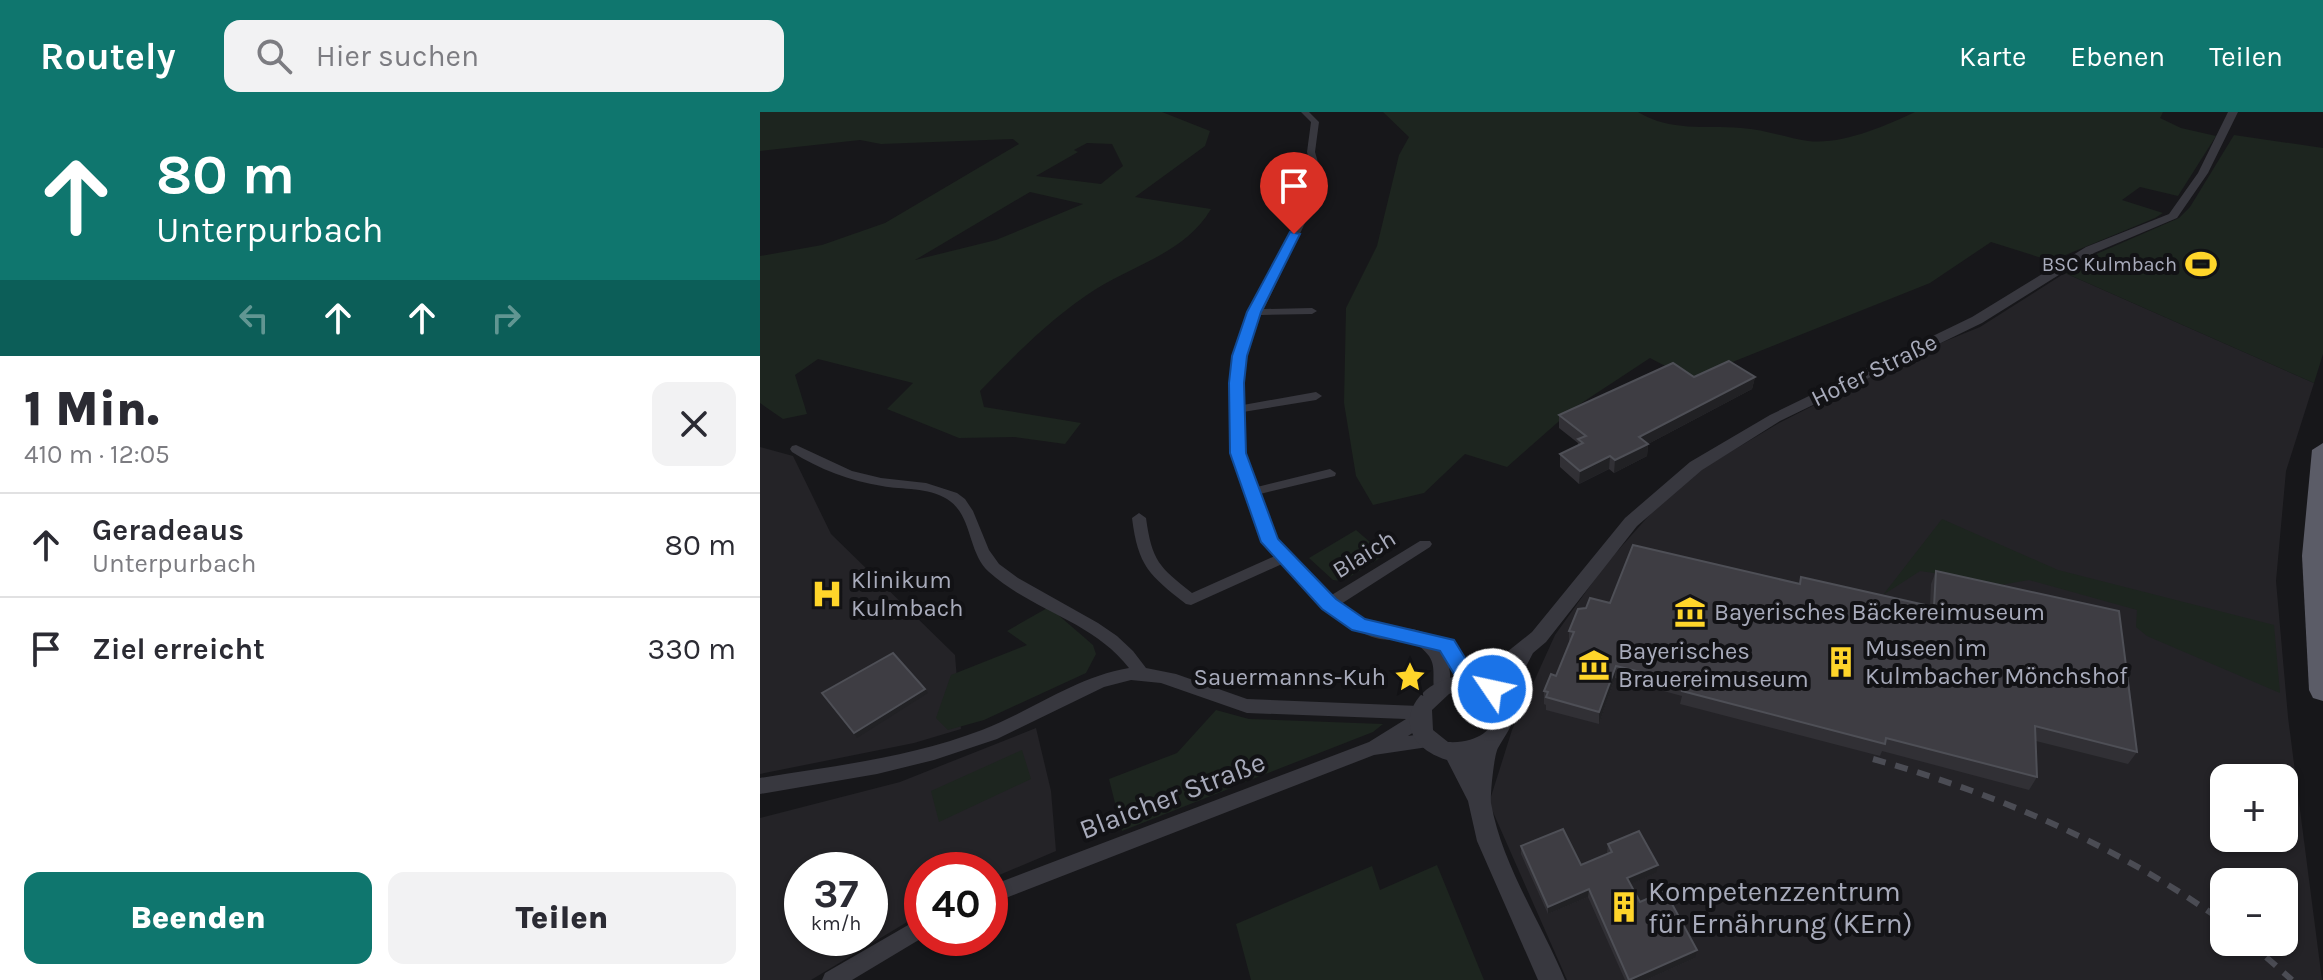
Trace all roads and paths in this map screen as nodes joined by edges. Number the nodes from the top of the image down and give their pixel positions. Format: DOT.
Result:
graph roads {
  1 [pos="1305,112"];
  2 [pos="2233,112"];
  3 [pos="1312,311"];
  4 [pos="1254,312"];
  5 [pos="1316,396"];
  6 [pos="1236,410"];
  7 [pos="796,449"];
  8 [pos="2323,450"];
  9 [pos="1330,473"];
  10 [pos="1252,492"];
  11 [pos="1139,518"];
  12 [pos="1425,544"];
  13 [pos="1282,558"];
  14 [pos="1329,604"];
  15 [pos="1418,637"];
  16 [pos="1523,654"];
  17 [pos="1142,674"];
  18 [pos="1475,683"];
  19 [pos="1441,687"];
  20 [pos="2323,690"];
  21 [pos="1500,697"];
  22 [pos="1419,716"];
  23 [pos="1428,740"];
  24 [pos="1488,744"];
  25 [pos="1373,748"];
  26 [pos="1454,752"];
  27 [pos="760,786"];
  28 [pos="1479,800"];
  29 [pos="1008,888"];
  30 [pos="904,938"];
  31 [pos="832,980"];
  32 [pos="1552,980"];
  1 -- 4 [label="street"];
  2 -- 16 [label="street, Hofer Straße"];
  3 -- 4 [label="street"];
  4 -- 6 [label="street"];
  5 -- 6 [label="street"];
  6 -- 10 [label="street"];
  7 -- 17 [label="street"];
  8 -- 20 [label="highway"];
  9 -- 10 [label="street"];
  10 -- 13 [label="street"];
  11 -- 13 [label="street"];
  12 -- 14 [label="street, Blaich"];
  13 -- 14 [label="street"];
  14 -- 15 [label="street, Blaich"];
  15 -- 18 [label="street, Blaich"];
  15 -- 19 [label="street"];
  16 -- 18 [label="street, Hofer Straße"];
  16 -- 21 [label="street, Hofer Straße"];
  17 -- 22 [label="street"];
  17 -- 27 [label="street"];
  18 -- 19 [label="street"];
  18 -- 21 [label="street"];
  19 -- 22 [label="street"];
  21 -- 24 [label="street"];
  22 -- 23 [label="street"];
  22 -- 25 [label="street, Blaicher Straße"];
  23 -- 25 [label="street, Blaicher Straße"];
  23 -- 26 [label="street"];
  24 -- 26 [label="street"];
  24 -- 28 [label="street"];
  25 -- 29 [label="street, Blaicher Straße"];
  26 -- 28 [label="street"];
  28 -- 32 [label="street"];
  30 -- 31 [label="street"];
}
